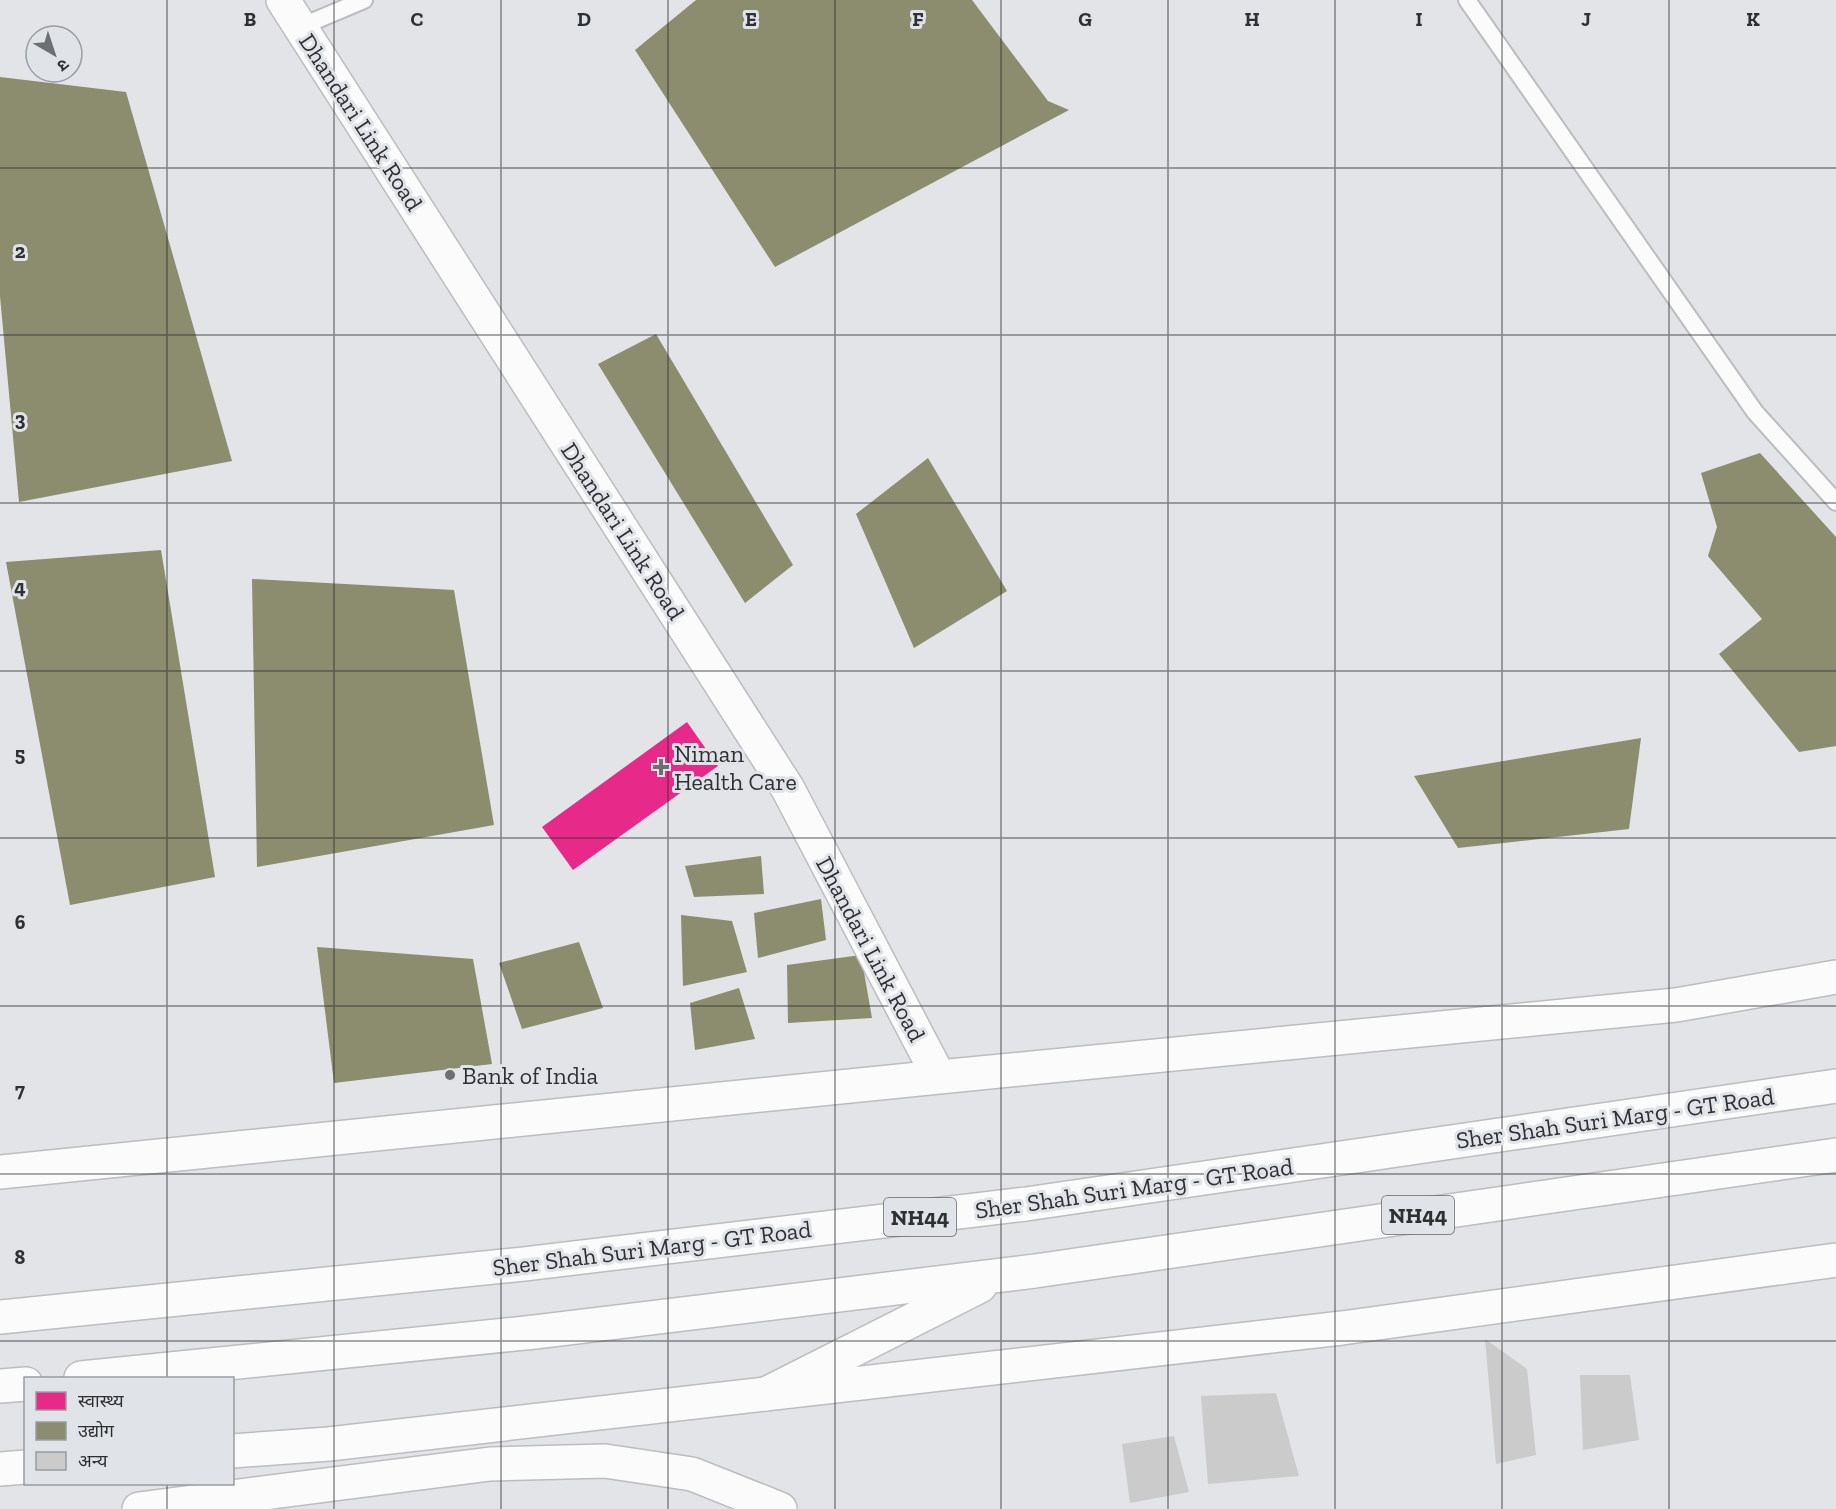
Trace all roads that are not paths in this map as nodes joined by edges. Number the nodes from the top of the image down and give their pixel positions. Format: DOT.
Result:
graph roads {
  1 [pos="283,0"];
  2 [pos="364,0"];
  3 [pos="1467,0"];
  4 [pos="300,27"];
  5 [pos="1836,502"];
  6 [pos="1836,977"];
  7 [pos="939,1077"];
  8 [pos="1836,1086"];
  9 [pos="1836,1155"];
  10 [pos="0,1172"];
  11 [pos="1836,1260"];
  12 [pos="1000,1276"];
  13 [pos="0,1317"];
  14 [pos="91,1377"];
  15 [pos="24,1384"];
  16 [pos="0,1386"];
  17 [pos="766,1394"];
  18 [pos="234,1452"];
  19 [pos="24,1467"];
  20 [pos="0,1469"];
  21 [pos="139,1509"];
  22 [pos="780,1509"];
  1 -- 4 [label="main road, Dhandari Link Road"];
  2 -- 4 [label="lane"];
  3 -- 5 [label="lane"];
  4 -- 7 [label="main road, Dhandari Link Road"];
  6 -- 7 [label="main road"];
  7 -- 10 [label="main road"];
  8 -- 13 [label="main road, Sher Shah Suri Marg - GT Road / NH44"];
  9 -- 12 [label="main road, NH44"];
  11 -- 17 [label="main road"];
  12 -- 14 [label="main road, NH44"];
  12 -- 17 [label="main road"];
  15 -- 16 [label="main road"];
  17 -- 18 [label="main road"];
  19 -- 20 [label="main road"];
  21 -- 22 [label="main road"];
}
